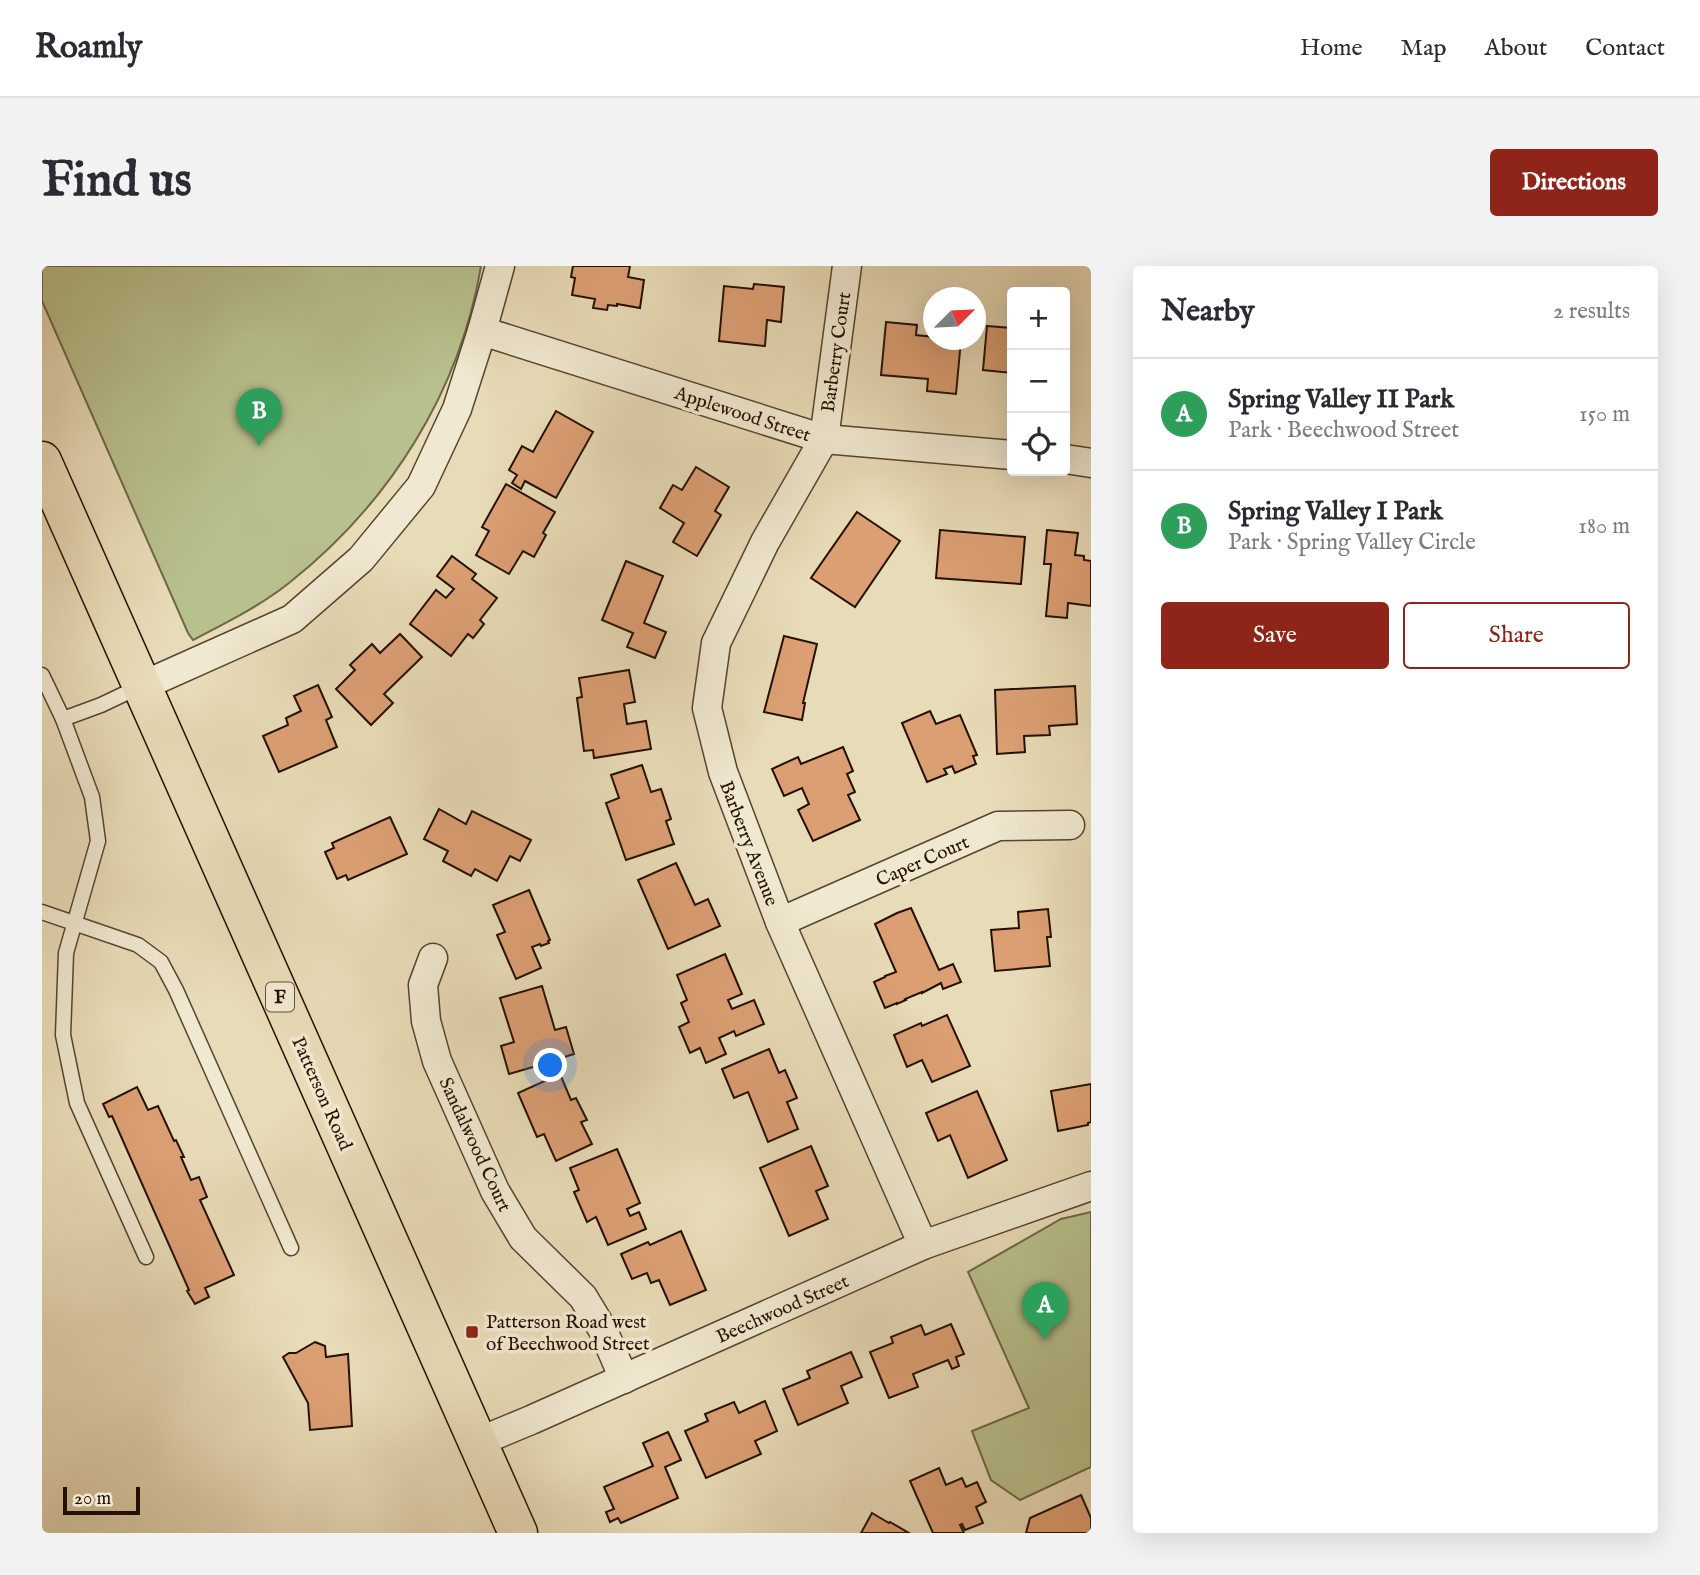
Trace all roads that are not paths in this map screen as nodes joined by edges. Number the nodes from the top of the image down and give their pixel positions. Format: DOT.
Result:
graph roads {
  1 [pos="500,266"];
  2 [pos="847,266"];
  3 [pos="482,331"];
  4 [pos="824,439"];
  5 [pos="1007,455"];
  6 [pos="42,461"];
  7 [pos="1070,461"];
  8 [pos="1091,463"];
  9 [pos="42,675"];
  10 [pos="142,686"];
  11 [pos="63,719"];
  12 [pos="1070,825"];
  13 [pos="42,912"];
  14 [pos="75,922"];
  15 [pos="780,922"];
  16 [pos="433,958"];
  17 [pos="1091,1186"];
  18 [pos="923,1245"];
  19 [pos="291,1248"];
  20 [pos="146,1257"];
  21 [pos="624,1379"];
  22 [pos="478,1442"];
  23 [pos="518,1533"];
  1 -- 3 [label="street"];
  2 -- 4 [label="street, Barberry Court"];
  3 -- 4 [label="street, Applewood Street"];
  3 -- 10 [label="street"];
  4 -- 5 [label="street, Applewood Street"];
  4 -- 15 [label="street, Barberry Avenue"];
  6 -- 10 [label="main road, Patterson Road / F"];
  7 -- 8 [label="street"];
  9 -- 11 [label="lane"];
  10 -- 11 [label="lane"];
  10 -- 22 [label="main road, Patterson Road / F"];
  11 -- 14 [label="lane"];
  12 -- 15 [label="street, Caper Court"];
  13 -- 14 [label="lane"];
  14 -- 19 [label="lane"];
  14 -- 20 [label="lane"];
  15 -- 18 [label="street, Barberry Avenue"];
  16 -- 21 [label="street, Sandalwood Court"];
  17 -- 18 [label="street, Beechwood Street"];
  18 -- 21 [label="street, Beechwood Street"];
  21 -- 22 [label="street, Beechwood Street"];
  22 -- 23 [label="main road, Patterson Road / F"];
}
